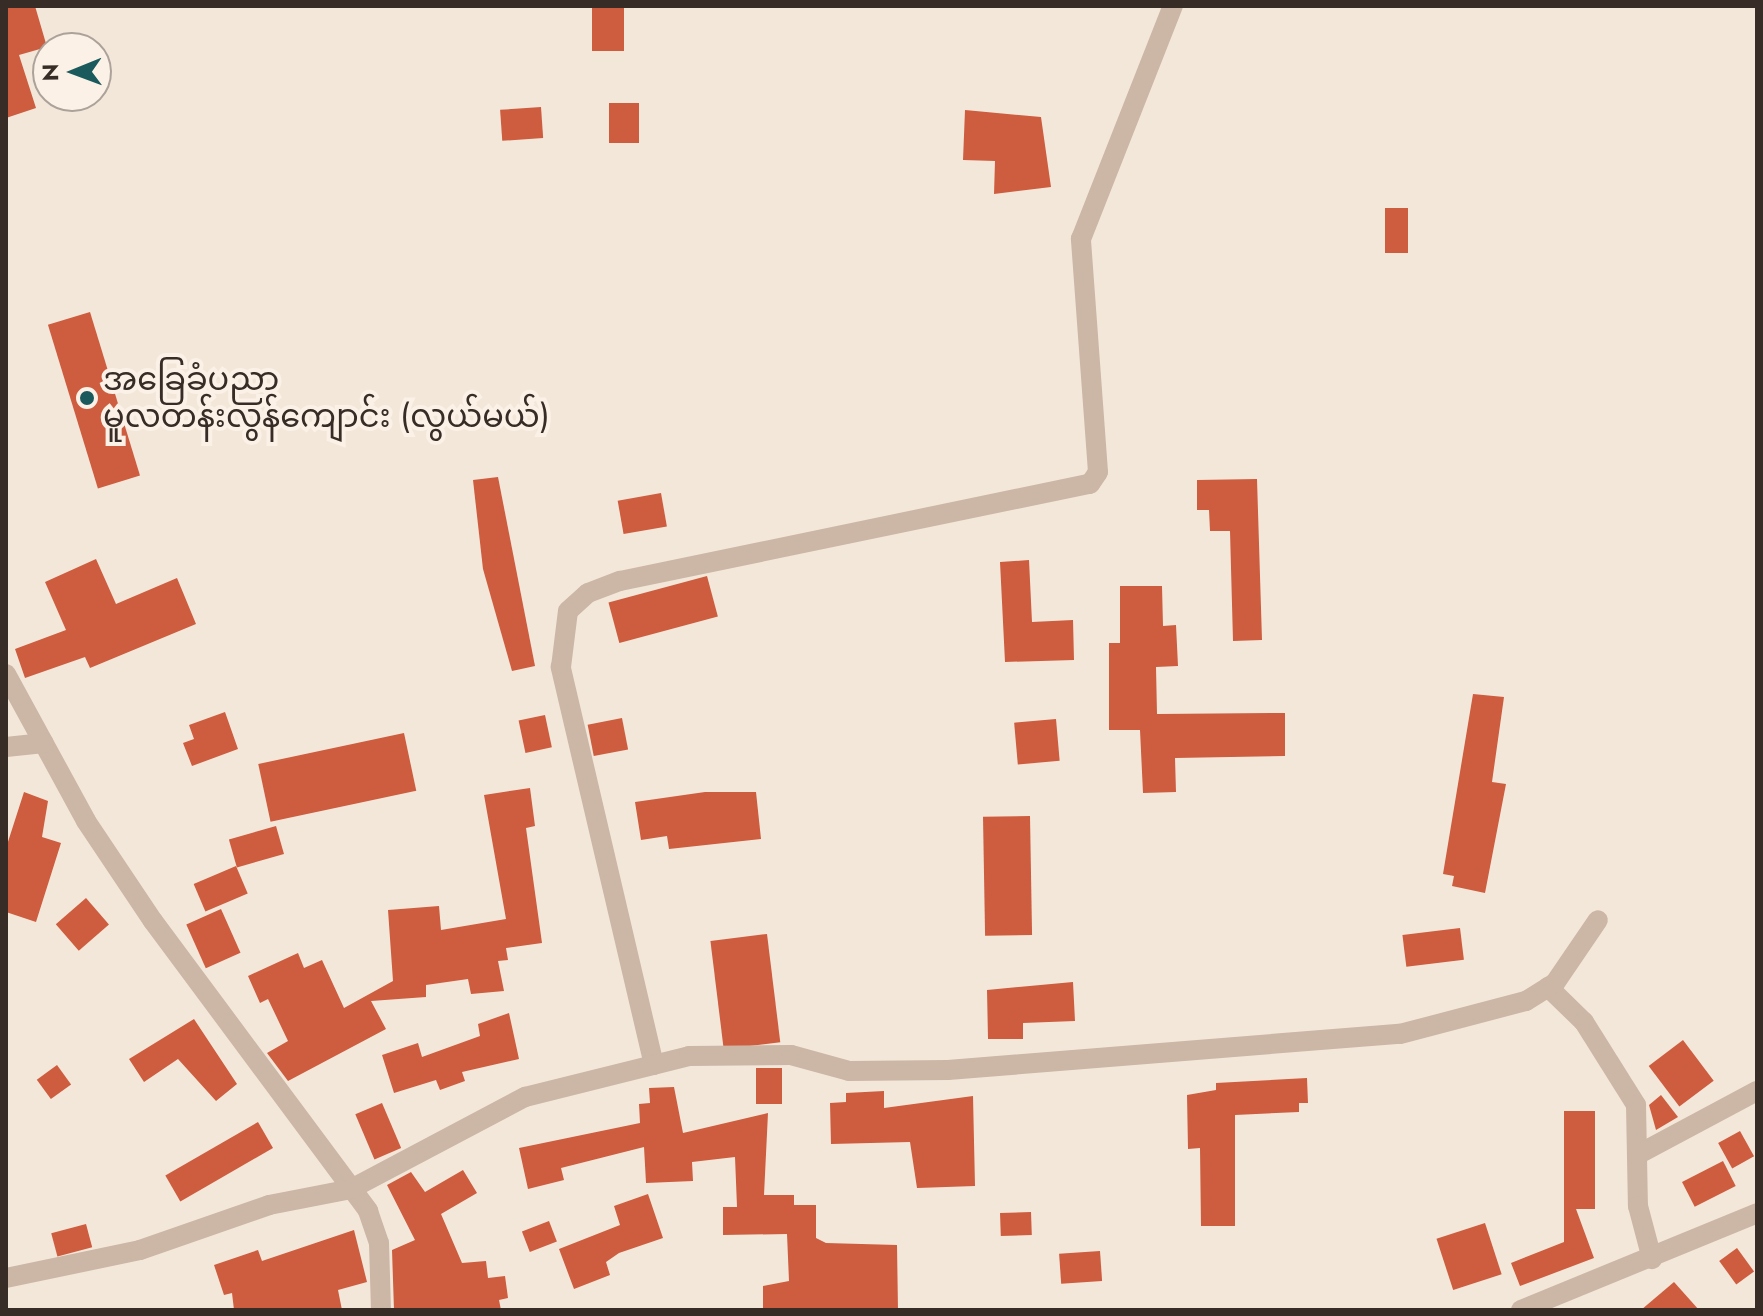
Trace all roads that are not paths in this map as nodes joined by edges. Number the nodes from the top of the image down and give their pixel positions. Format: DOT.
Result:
graph roads {
  1 [pos="1173,6"];
  2 [pos="6,674"];
  3 [pos="44,743"];
  4 [pos="6,747"];
  5 [pos="1598,920"];
  6 [pos="1548,987"];
  7 [pos="654,1065"];
  8 [pos="1757,1091"];
  9 [pos="1637,1155"];
  10 [pos="351,1189"];
  11 [pos="1757,1213"];
  12 [pos="1652,1259"];
  13 [pos="6,1278"];
  14 [pos="381,1310"];
  15 [pos="1521,1310"];
  1 -- 7 [label="street"];
  2 -- 3 [label="street"];
  3 -- 4 [label="street"];
  3 -- 10 [label="street"];
  5 -- 6 [label="street"];
  6 -- 7 [label="street"];
  6 -- 9 [label="street"];
  7 -- 10 [label="street"];
  8 -- 9 [label="street"];
  9 -- 12 [label="street"];
  10 -- 13 [label="street"];
  10 -- 14 [label="street"];
  11 -- 12 [label="street"];
  12 -- 15 [label="street"];
}
